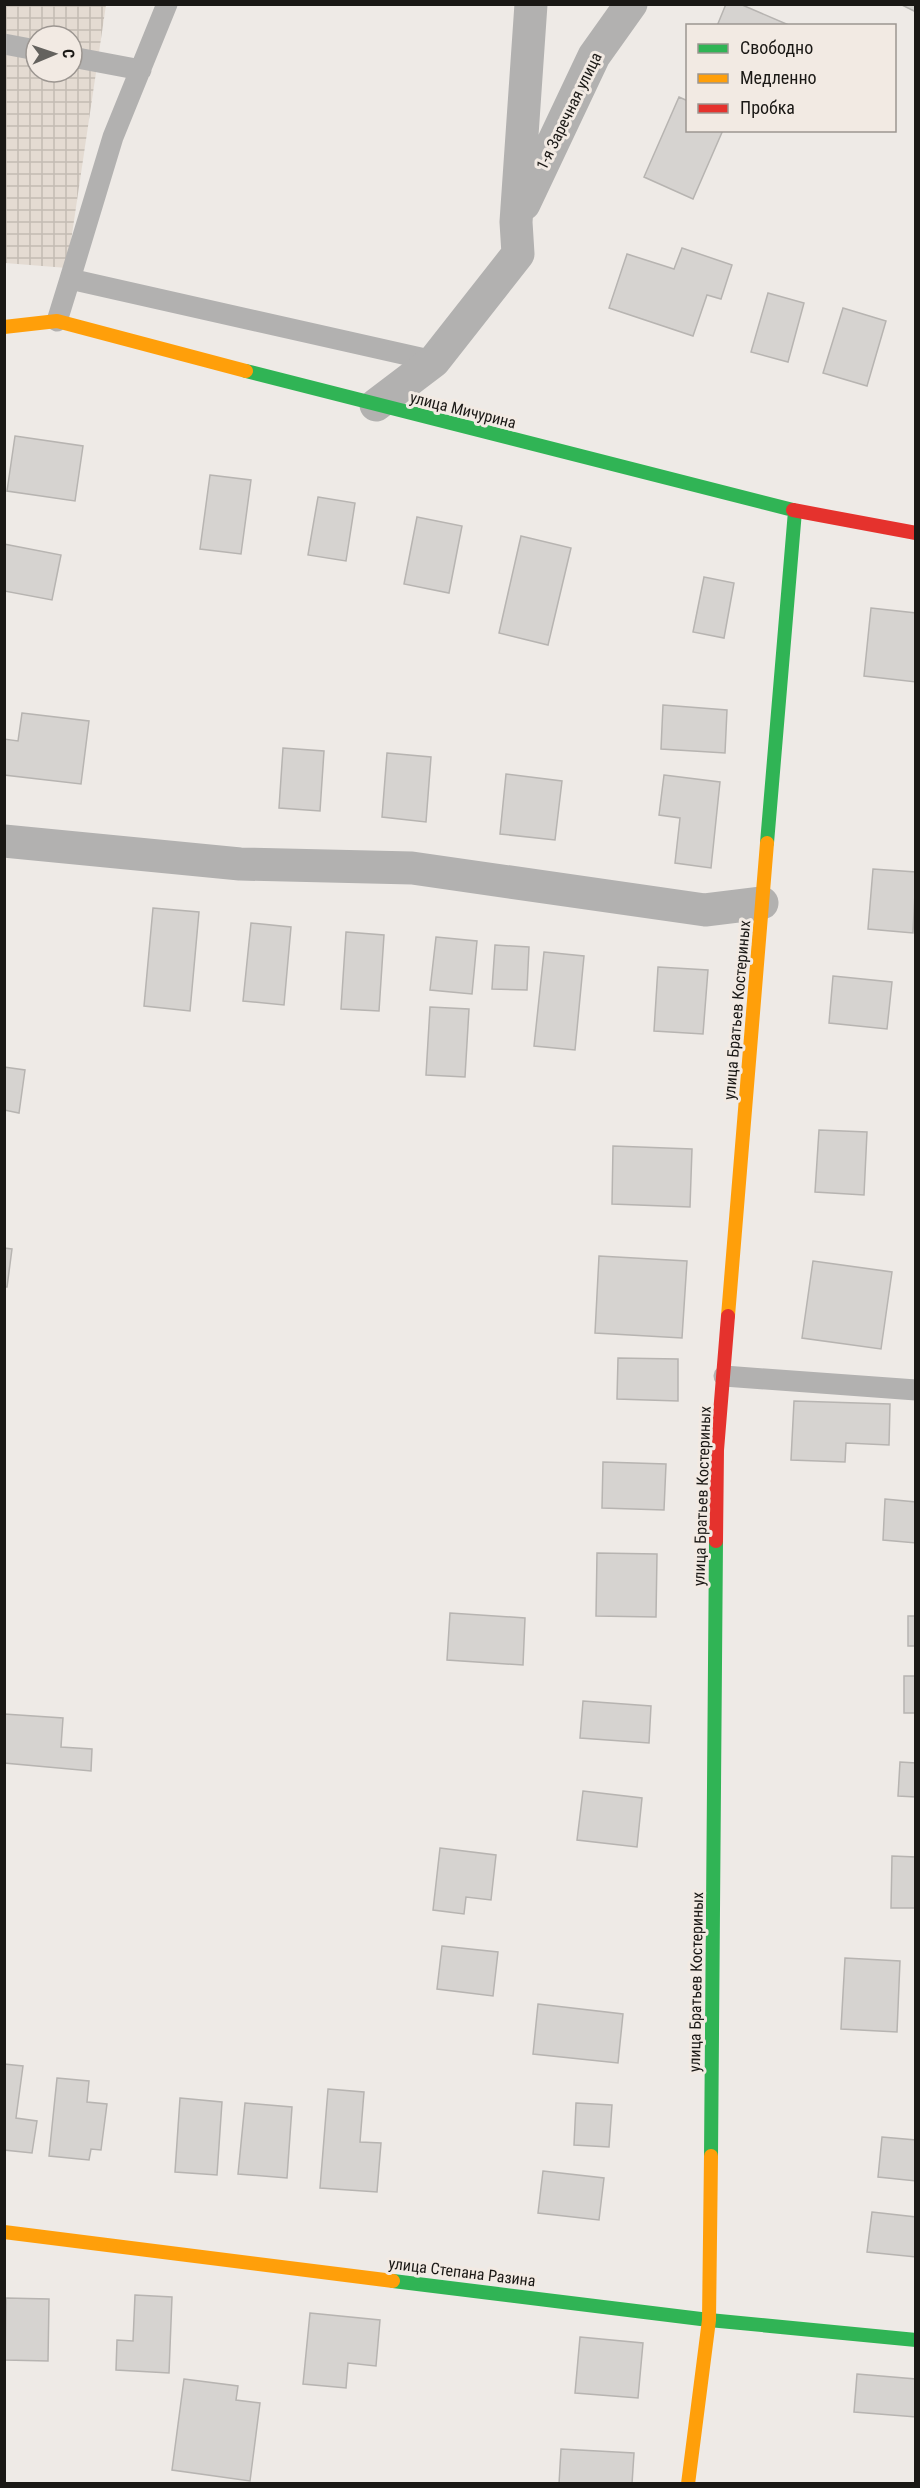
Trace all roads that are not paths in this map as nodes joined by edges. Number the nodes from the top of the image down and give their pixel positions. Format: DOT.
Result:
graph roads {
  1 [pos="167,4"];
  2 [pos="531,4"];
  3 [pos="631,4"];
  4 [pos="4,44"];
  5 [pos="24,48"];
  6 [pos="84,59"];
  7 [pos="141,70"];
  8 [pos="516,222"];
  9 [pos="70,279"];
  10 [pos="57,321"];
  11 [pos="4,327"];
  12 [pos="434,361"];
  13 [pos="376,405"];
  14 [pos="795,511"];
  15 [pos="915,533"];
  16 [pos="4,841"];
  17 [pos="762,903"];
  18 [pos="724,1376"];
  19 [pos="915,1390"];
  20 [pos="4,2232"];
  21 [pos="709,2320"];
  22 [pos="915,2340"];
  23 [pos="688,2484"];
  1 -- 7 [label="lane"];
  2 -- 8 [label="street"];
  3 -- 8 [label="street, 1-я Заречная улица"];
  4 -- 5 [label="lane"];
  6 -- 7 [label="lane"];
  7 -- 9 [label="lane"];
  8 -- 12 [label="street"];
  9 -- 10 [label="lane"];
  9 -- 12 [label="lane"];
  10 -- 11 [label="street, улица Мичурина"];
  10 -- 13 [label="street, улица Мичурина"];
  12 -- 13 [label="street"];
  13 -- 14 [label="street, улица Мичурина"];
  14 -- 15 [label="street, улица Мичурина"];
  14 -- 17 [label="street, улица Братьев Костериных"];
  16 -- 17 [label="street"];
  17 -- 18 [label="street, улица Братьев Костериных"];
  18 -- 19 [label="lane"];
  18 -- 21 [label="street, улица Братьев Костериных"];
  20 -- 21 [label="street, улица Степана Разина"];
  21 -- 22 [label="street, улица Степана Разина"];
  21 -- 23 [label="street, улица Братьев Костериных"];
}
